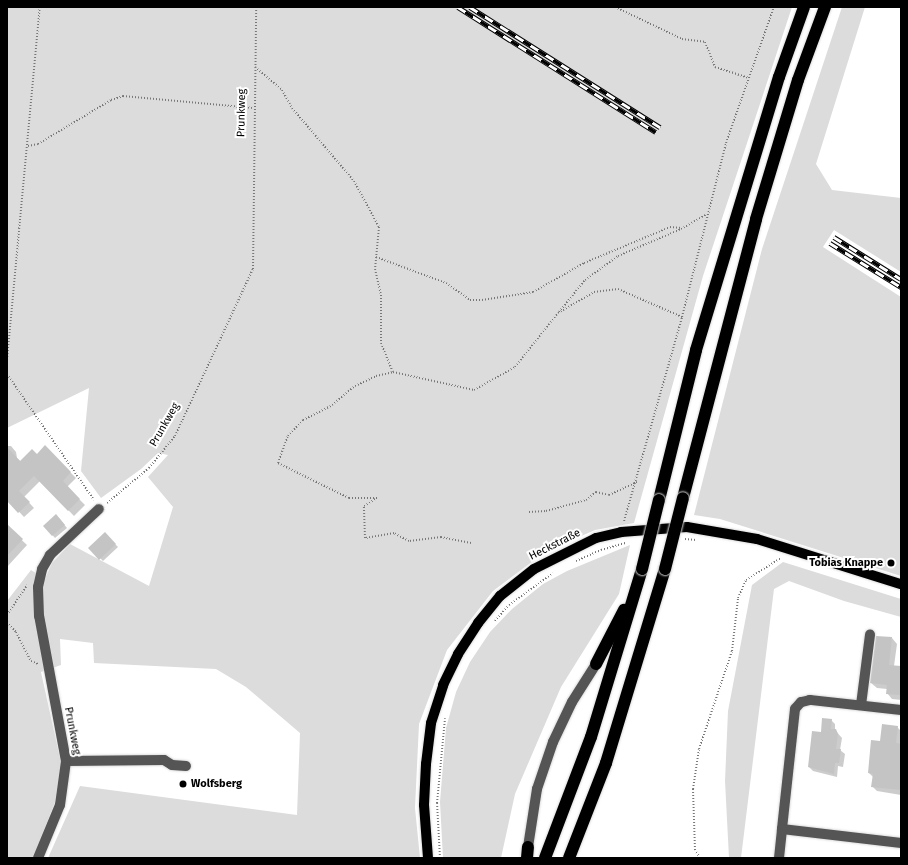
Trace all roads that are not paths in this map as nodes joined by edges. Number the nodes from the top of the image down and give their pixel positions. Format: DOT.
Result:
graph roads {
  1 [pos="804,7"];
  2 [pos="825,7"];
  3 [pos="100,509"];
  4 [pos="901,584"];
  5 [pos="636,590"];
  6 [pos="870,635"];
  7 [pos="596,664"];
  8 [pos="861,705"];
  9 [pos="901,710"];
  10 [pos="66,761"];
  11 [pos="186,766"];
  12 [pos="782,829"];
  13 [pos="901,843"];
  14 [pos="527,852"];
  15 [pos="38,858"];
  16 [pos="428,858"];
  17 [pos="545,858"];
  18 [pos="569,858"];
  19 [pos="779,858"];
  1 -- 5 [label="highway, bridge"];
  2 -- 18 [label="highway, bridge"];
  3 -- 10 [label="street, Prunkweg"];
  4 -- 16 [label="main road, Heckstraße"];
  5 -- 7 [label="highway"];
  5 -- 17 [label="highway"];
  6 -- 8 [label="street"];
  7 -- 14 [label="street"];
  8 -- 9 [label="street"];
  8 -- 12 [label="street"];
  10 -- 11 [label="street"];
  10 -- 15 [label="street, Prunkweg"];
  12 -- 13 [label="street"];
  12 -- 19 [label="street"];
}
